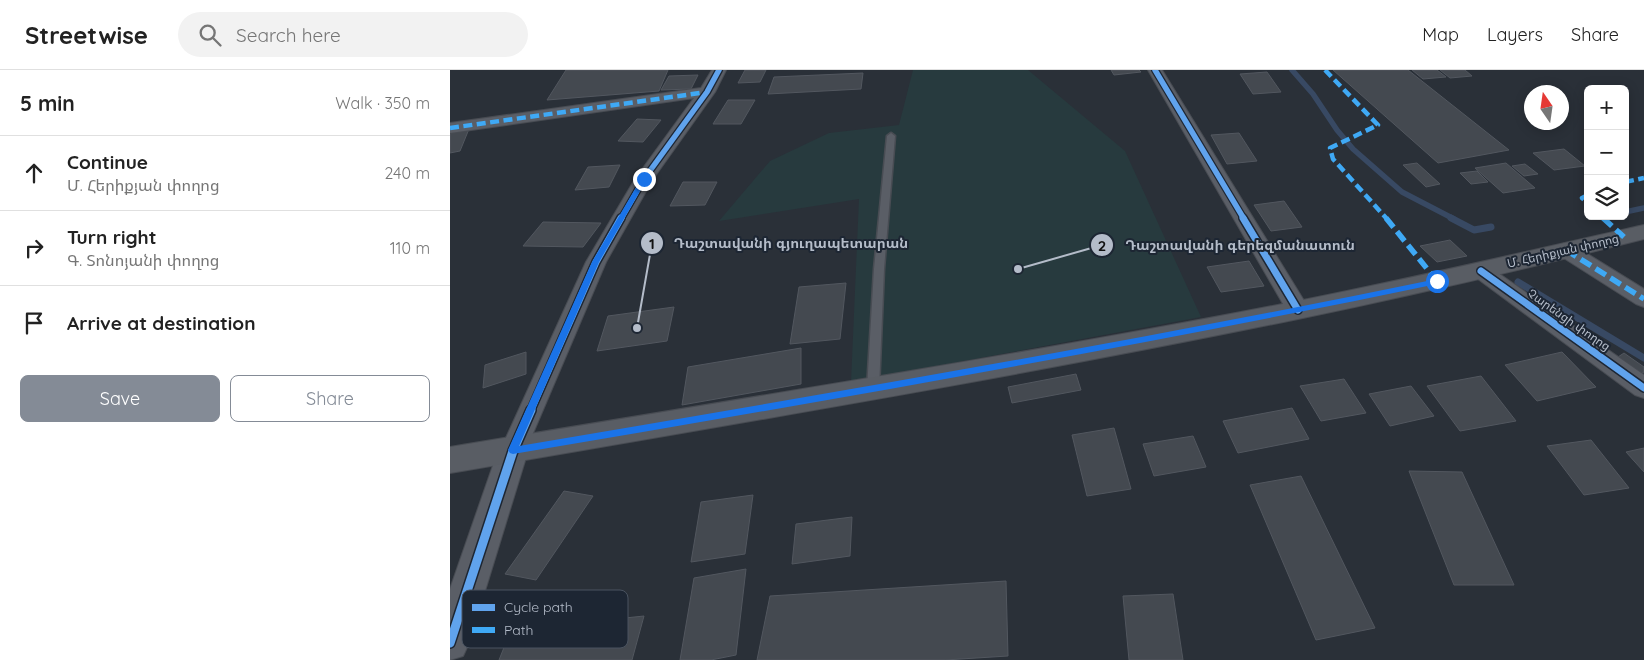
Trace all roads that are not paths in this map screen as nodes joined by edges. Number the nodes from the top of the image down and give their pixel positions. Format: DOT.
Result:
graph roads {
  1 [pos="719,70"];
  2 [pos="1155,70"];
  3 [pos="707,92"];
  4 [pos="450,128"];
  5 [pos="891,136"];
  6 [pos="1644,232"];
  7 [pos="1566,250"];
  8 [pos="1481,271"];
  9 [pos="1644,299"];
  10 [pos="1298,310"];
  11 [pos="1644,388"];
  12 [pos="873,390"];
  13 [pos="513,450"];
  14 [pos="450,460"];
  15 [pos="467,590"];
  16 [pos="462,606"];
  17 [pos="450,643"];
  1 -- 3 [label="street"];
  2 -- 10 [label="street"];
  3 -- 4 [label="street"];
  3 -- 13 [label="street"];
  5 -- 12 [label="lane"];
  6 -- 7 [label="main road, Մ. Հերիքյան փողոց"];
  7 -- 8 [label="main road, Մ. Հերիքյան փողոց"];
  7 -- 9 [label="street"];
  8 -- 10 [label="main road, Մ. Հերիքյան փողոց"];
  8 -- 11 [label="street, Չարենցի փողոց"];
  10 -- 12 [label="main road, Մ. Հերիքյան փողոց"];
  12 -- 13 [label="main road, Մ. Հերիքյան փողոց"];
  13 -- 14 [label="main road, Մ. Հերիքյան փողոց"];
  13 -- 15 [label="street"];
  16 -- 17 [label="street"];
}
